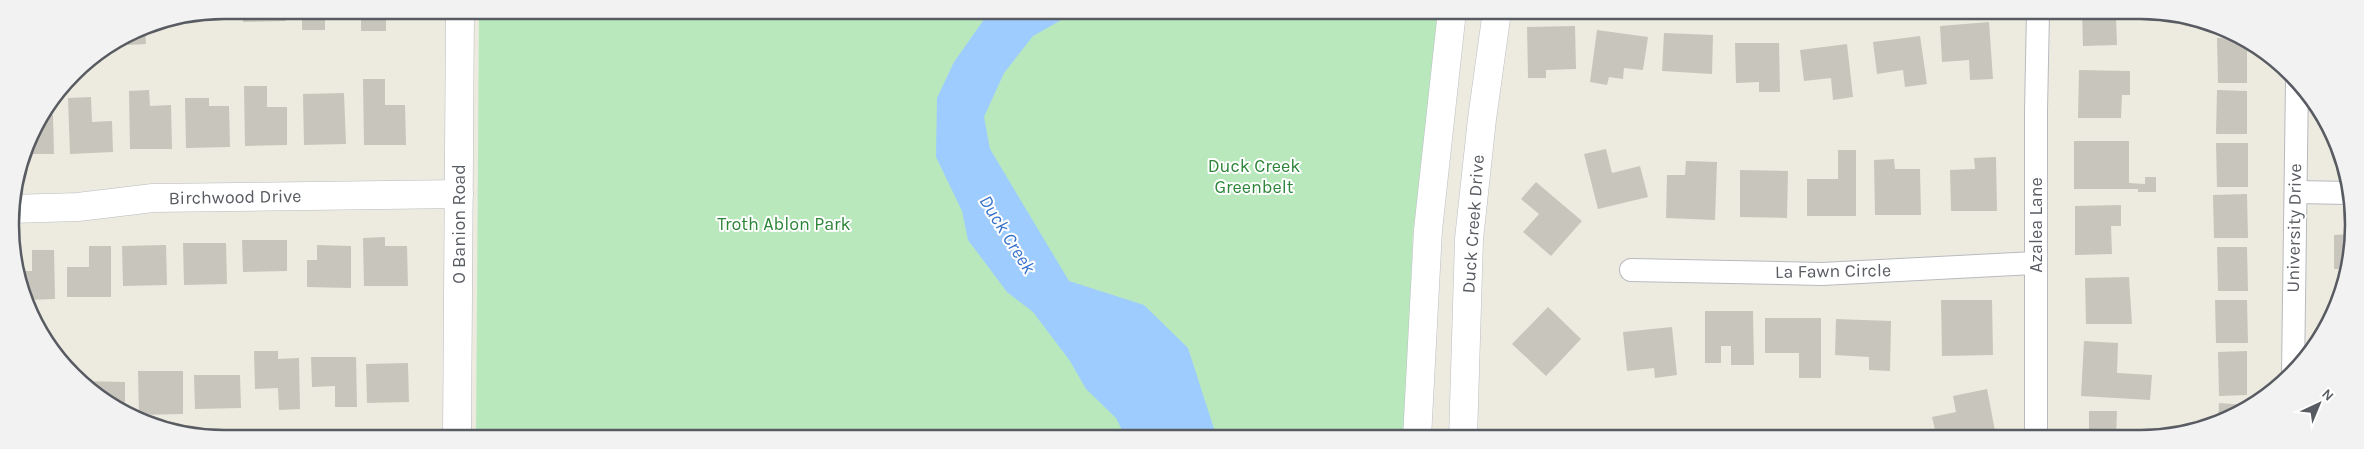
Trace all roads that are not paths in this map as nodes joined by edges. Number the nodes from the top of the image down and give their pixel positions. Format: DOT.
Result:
graph roads {
  1 [pos="460,19"];
  2 [pos="1451,19"];
  3 [pos="1496,19"];
  4 [pos="2038,19"];
  5 [pos="2297,92"];
  6 [pos="2296,192"];
  7 [pos="2342,193"];
  8 [pos="459,194"];
  9 [pos="19,209"];
  10 [pos="2035,263"];
  11 [pos="1631,270"];
  12 [pos="2293,361"];
  13 [pos="457,430"];
  14 [pos="1417,430"];
  15 [pos="1463,430"];
  16 [pos="2036,430"];
  1 -- 8 [label="street, O Banion Road"];
  2 -- 14 [label="street"];
  3 -- 15 [label="street, Duck Creek Drive"];
  4 -- 10 [label="street, Azalea Lane"];
  5 -- 6 [label="street, University Drive"];
  6 -- 7 [label="street"];
  6 -- 12 [label="street, University Drive"];
  8 -- 9 [label="street, Birchwood Drive"];
  8 -- 13 [label="street, O Banion Road"];
  10 -- 11 [label="street, La Fawn Circle"];
  10 -- 16 [label="street, Azalea Lane"];
}
